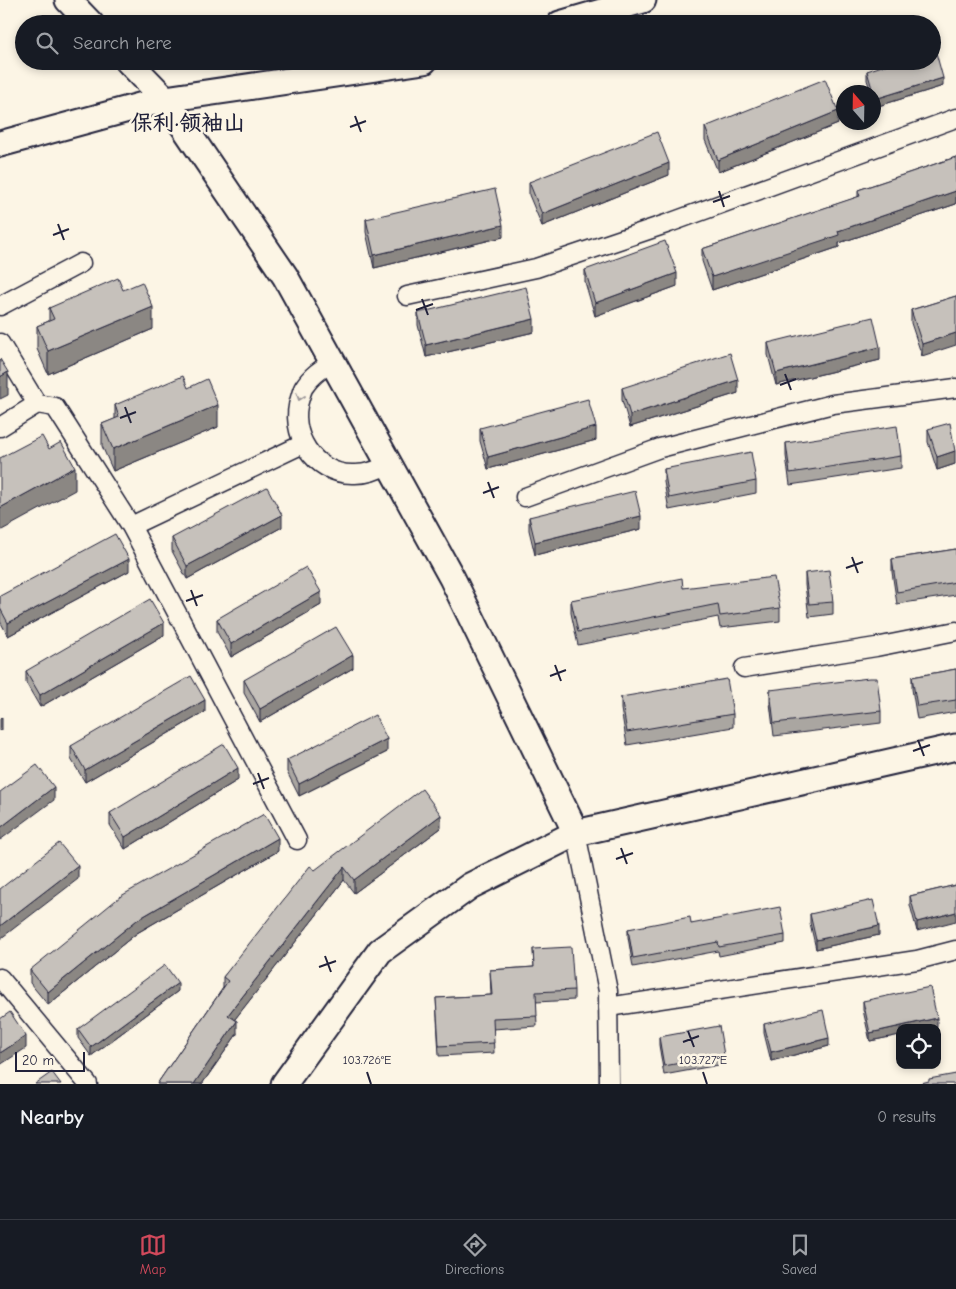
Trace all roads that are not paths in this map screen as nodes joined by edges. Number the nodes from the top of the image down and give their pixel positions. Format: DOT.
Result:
graph roads {
  1 [pos="68,0"];
  2 [pos="643,0"];
  3 [pos="82,15"];
  4 [pos="591,15"];
  5 [pos="137,70"];
  6 [pos="363,70"];
  7 [pos="165,99"];
  8 [pos="956,118"];
  9 [pos="0,144"];
  10 [pos="81,263"];
  11 [pos="408,296"];
  12 [pos="0,306"];
  13 [pos="0,343"];
  14 [pos="332,362"];
  15 [pos="956,388"];
  16 [pos="37,404"];
  17 [pos="0,427"];
  18 [pos="304,444"];
  19 [pos="389,464"];
  20 [pos="525,497"];
  21 [pos="131,526"];
  22 [pos="956,631"];
  23 [pos="744,668"];
  24 [pos="956,747"];
  25 [pos="576,833"];
  26 [pos="297,840"];
  27 [pos="956,950"];
  28 [pos="0,978"];
  29 [pos="608,1007"];
  30 [pos="88,1084"];
  31 [pos="284,1084"];
  32 [pos="609,1084"];
  1 -- 3 [label="street"];
  2 -- 4 [label="street"];
  5 -- 7 [label="street"];
  6 -- 7 [label="street"];
  7 -- 9 [label="street"];
  7 -- 14 [label="street"];
  8 -- 11 [label="street"];
  10 -- 12 [label="street"];
  13 -- 16 [label="street"];
  14 -- 18 [label="street, one-way"];
  14 -- 19 [label="street"];
  15 -- 20 [label="street"];
  16 -- 17 [label="street"];
  16 -- 21 [label="street"];
  18 -- 19 [label="street"];
  18 -- 21 [label="street"];
  19 -- 25 [label="street"];
  21 -- 26 [label="street"];
  22 -- 23 [label="street"];
  24 -- 25 [label="street"];
  25 -- 29 [label="street"];
  25 -- 31 [label="street"];
  27 -- 29 [label="street"];
  28 -- 30 [label="street"];
  29 -- 32 [label="street"];
}
